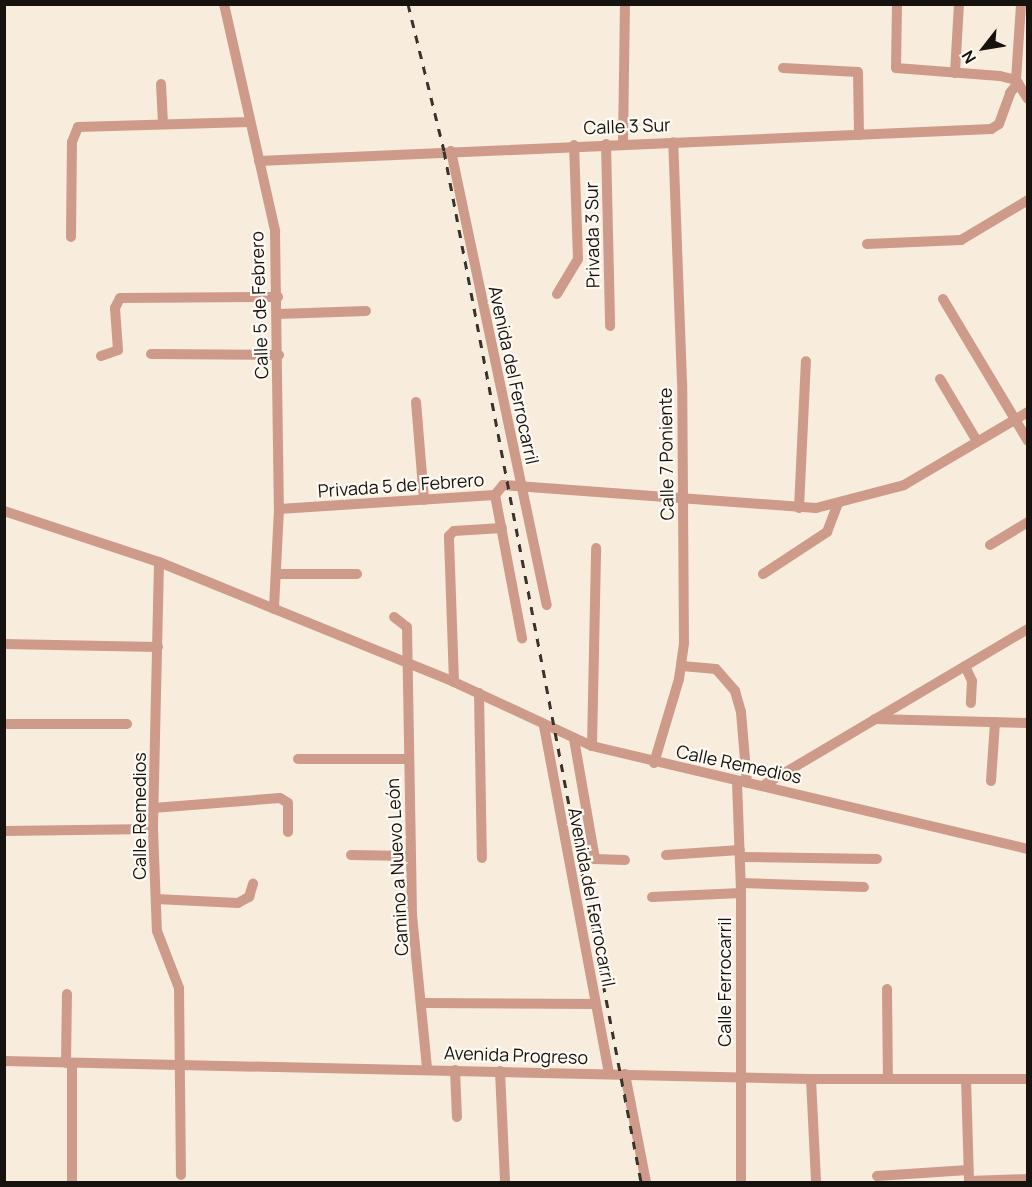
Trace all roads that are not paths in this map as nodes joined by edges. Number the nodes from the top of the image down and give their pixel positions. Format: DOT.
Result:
graph roads {
  1 [pos="224,4"];
  2 [pos="625,4"];
  3 [pos="897,4"];
  4 [pos="960,4"];
  5 [pos="1021,4"];
  6 [pos="783,68"];
  7 [pos="955,73"];
  8 [pos="1017,82"];
  9 [pos="161,84"];
  10 [pos="1028,99"];
  11 [pos="249,122"];
  12 [pos="163,124"];
  13 [pos="859,135"];
  14 [pos="673,142"];
  15 [pos="606,144"];
  16 [pos="623,144"];
  17 [pos="574,145"];
  18 [pos="451,151"];
  19 [pos="259,161"];
  20 [pos="1026,203"];
  21 [pos="71,237"];
  22 [pos="867,244"];
  23 [pos="557,294"];
  24 [pos="278,297"];
  25 [pos="943,299"];
  26 [pos="366,310"];
  27 [pos="278,314"];
  28 [pos="610,326"];
  29 [pos="151,354"];
  30 [pos="279,355"];
  31 [pos="101,356"];
  32 [pos="807,361"];
  33 [pos="940,379"];
  34 [pos="416,402"];
  35 [pos="1028,412"];
  36 [pos="1015,419"];
  37 [pos="978,441"];
  38 [pos="1028,441"];
  39 [pos="520,486"];
  40 [pos="495,495"];
  41 [pos="683,495"];
  42 [pos="424,500"];
  43 [pos="838,504"];
  44 [pos="279,508"];
  45 [pos="799,508"];
  46 [pos="4,511"];
  47 [pos="1028,522"];
  48 [pos="502,528"];
  49 [pos="990,545"];
  50 [pos="596,548"];
  51 [pos="159,562"];
  52 [pos="276,574"];
  53 [pos="357,574"];
  54 [pos="763,574"];
  55 [pos="547,605"];
  56 [pos="274,609"];
  57 [pos="394,617"];
  58 [pos="1028,629"];
  59 [pos="522,638"];
  60 [pos="4,644"];
  61 [pos="158,647"];
  62 [pos="407,664"];
  63 [pos="682,666"];
  64 [pos="965,666"];
  65 [pos="454,682"];
  66 [pos="479,693"];
  67 [pos="971,703"];
  68 [pos="874,719"];
  69 [pos="995,722"];
  70 [pos="1028,723"];
  71 [pos="4,724"];
  72 [pos="127,724"];
  73 [pos="544,726"];
  74 [pos="574,740"];
  75 [pos="592,746"];
  76 [pos="298,759"];
  77 [pos="408,759"];
  78 [pos="654,763"];
  79 [pos="991,781"];
  80 [pos="742,783"];
  81 [pos="764,785"];
  82 [pos="153,808"];
  83 [pos="153,829"];
  84 [pos="4,831"];
  85 [pos="288,832"];
  86 [pos="1028,849"];
  87 [pos="740,853"];
  88 [pos="351,855"];
  89 [pos="666,855"];
  90 [pos="411,856"];
  91 [pos="482,858"];
  92 [pos="877,859"];
  93 [pos="625,860"];
  94 [pos="253,884"];
  95 [pos="864,887"];
  96 [pos="741,888"];
  97 [pos="652,897"];
  98 [pos="156,899"];
  99 [pos="887,989"];
  100 [pos="67,994"];
  101 [pos="423,1003"];
  102 [pos="596,1004"];
  103 [pos="4,1061"];
  104 [pos="69,1063"];
  105 [pos="178,1066"];
  106 [pos="428,1069"];
  107 [pos="455,1070"];
  108 [pos="501,1071"];
  109 [pos="609,1074"];
  110 [pos="625,1074"];
  111 [pos="740,1075"];
  112 [pos="888,1078"];
  113 [pos="811,1079"];
  114 [pos="966,1079"];
  115 [pos="1028,1079"];
  116 [pos="456,1117"];
  117 [pos="181,1175"];
  118 [pos="877,1176"];
  119 [pos="969,1178"];
  120 [pos="1028,1179"];
  121 [pos="72,1182"];
  122 [pos="505,1182"];
  123 [pos="646,1182"];
  124 [pos="741,1182"];
  125 [pos="816,1182"];
  1 -- 11 [label="street, Calle 5 de Febrero"];
  2 -- 16 [label="street"];
  3 -- 7 [label="street"];
  4 -- 7 [label="street"];
  5 -- 8 [label="street"];
  6 -- 13 [label="street"];
  7 -- 8 [label="street"];
  8 -- 10 [label="street"];
  8 -- 13 [label="street, Calle 3 Sur"];
  9 -- 12 [label="street"];
  11 -- 12 [label="street"];
  11 -- 19 [label="street, Calle 5 de Febrero"];
  12 -- 21 [label="street"];
  13 -- 14 [label="street, Calle 3 Sur"];
  14 -- 16 [label="street, Calle 3 Sur"];
  14 -- 41 [label="street, Calle 7 Poniente"];
  15 -- 16 [label="street, Calle 3 Sur"];
  15 -- 17 [label="street, Calle 3 Sur"];
  15 -- 28 [label="street, Privada 3 Sur"];
  17 -- 18 [label="street, Calle 3 Sur"];
  17 -- 23 [label="street"];
  18 -- 19 [label="street, Calle 3 Sur"];
  18 -- 39 [label="street, Avenida del Ferrocarril"];
  19 -- 24 [label="street, Calle 5 de Febrero"];
  20 -- 22 [label="street"];
  24 -- 27 [label="street, Calle 5 de Febrero"];
  24 -- 31 [label="street"];
  25 -- 36 [label="street"];
  26 -- 27 [label="street"];
  27 -- 30 [label="street, Calle 5 de Febrero"];
  29 -- 30 [label="street"];
  30 -- 44 [label="street, Calle 5 de Febrero"];
  32 -- 45 [label="street"];
  33 -- 37 [label="street"];
  34 -- 42 [label="street"];
  35 -- 36 [label="street"];
  36 -- 37 [label="street"];
  36 -- 38 [label="street"];
  37 -- 43 [label="street"];
  39 -- 40 [label="street, Privada 5 de Febrero"];
  39 -- 41 [label="street"];
  39 -- 55 [label="street, Avenida del Ferrocarril"];
  40 -- 42 [label="street, Privada 5 de Febrero"];
  40 -- 48 [label="street"];
  41 -- 45 [label="street"];
  41 -- 63 [label="street, Calle 7 Poniente"];
  42 -- 44 [label="street, Privada 5 de Febrero"];
  43 -- 45 [label="street"];
  43 -- 54 [label="street"];
  44 -- 52 [label="street, Calle 5 de Febrero"];
  46 -- 51 [label="street, Calle Remedios"];
  47 -- 49 [label="street"];
  48 -- 59 [label="street"];
  48 -- 65 [label="street"];
  50 -- 75 [label="street"];
  51 -- 56 [label="street, Calle Remedios"];
  51 -- 61 [label="street, Calle Remedios"];
  52 -- 53 [label="street"];
  52 -- 56 [label="street, Calle 5 de Febrero"];
  56 -- 62 [label="street, Calle Remedios"];
  57 -- 62 [label="street, Camino a Nuevo León"];
  58 -- 64 [label="street"];
  60 -- 61 [label="street"];
  61 -- 82 [label="street, Calle Remedios"];
  62 -- 65 [label="street, Calle Remedios"];
  62 -- 77 [label="street, Camino a Nuevo León"];
  63 -- 78 [label="street, Calle 7 Poniente"];
  63 -- 80 [label="street, Calle Ferrocarril"];
  64 -- 67 [label="street"];
  64 -- 68 [label="street"];
  65 -- 66 [label="street, Calle Remedios"];
  66 -- 73 [label="street, Calle Remedios"];
  66 -- 91 [label="street"];
  68 -- 69 [label="street"];
  68 -- 81 [label="street"];
  69 -- 70 [label="street"];
  69 -- 79 [label="street"];
  71 -- 72 [label="street"];
  73 -- 74 [label="street, Calle Remedios"];
  73 -- 102 [label="street, Avenida del Ferrocarril"];
  74 -- 75 [label="street, Calle Remedios"];
  74 -- 93 [label="street"];
  75 -- 78 [label="street, Calle Remedios"];
  76 -- 77 [label="street"];
  77 -- 90 [label="street, Camino a Nuevo León"];
  78 -- 80 [label="street, Calle Remedios"];
  80 -- 81 [label="street, Calle Remedios"];
  80 -- 87 [label="street, Calle Ferrocarril"];
  81 -- 86 [label="street, Calle Remedios"];
  82 -- 83 [label="street, Calle Remedios"];
  82 -- 85 [label="street"];
  83 -- 84 [label="street"];
  83 -- 98 [label="street, Calle Remedios"];
  87 -- 89 [label="street"];
  87 -- 92 [label="street"];
  87 -- 96 [label="street, Calle Ferrocarril"];
  88 -- 90 [label="street"];
  90 -- 101 [label="street, Camino a Nuevo León"];
  94 -- 98 [label="street"];
  95 -- 96 [label="street"];
  96 -- 97 [label="street"];
  96 -- 111 [label="street, Calle Ferrocarril"];
  98 -- 105 [label="street, Calle Remedios"];
  99 -- 112 [label="street"];
  100 -- 104 [label="street"];
  101 -- 102 [label="street"];
  101 -- 106 [label="street, Camino a Nuevo León"];
  102 -- 109 [label="street, Avenida del Ferrocarril"];
  103 -- 104 [label="street, Avenida Progreso"];
  104 -- 105 [label="street, Avenida Progreso"];
  104 -- 121 [label="street"];
  105 -- 106 [label="street, Avenida Progreso"];
  105 -- 117 [label="street, Calle Remedios"];
  106 -- 107 [label="street, Avenida Progreso"];
  107 -- 108 [label="street, Avenida Progreso"];
  107 -- 116 [label="street"];
  108 -- 109 [label="street, Avenida Progreso"];
  108 -- 122 [label="street"];
  109 -- 110 [label="street, Avenida Progreso"];
  110 -- 111 [label="street, Avenida Progreso"];
  110 -- 123 [label="street"];
  111 -- 113 [label="street, Avenida Progreso"];
  111 -- 124 [label="street, Calle Ferrocarril"];
  112 -- 113 [label="street, Avenida Progreso"];
  112 -- 114 [label="street, Avenida Progreso"];
  113 -- 125 [label="street"];
  114 -- 115 [label="street, Avenida Progreso"];
  114 -- 119 [label="street"];
  118 -- 119 [label="street"];
  119 -- 120 [label="street"];
}
